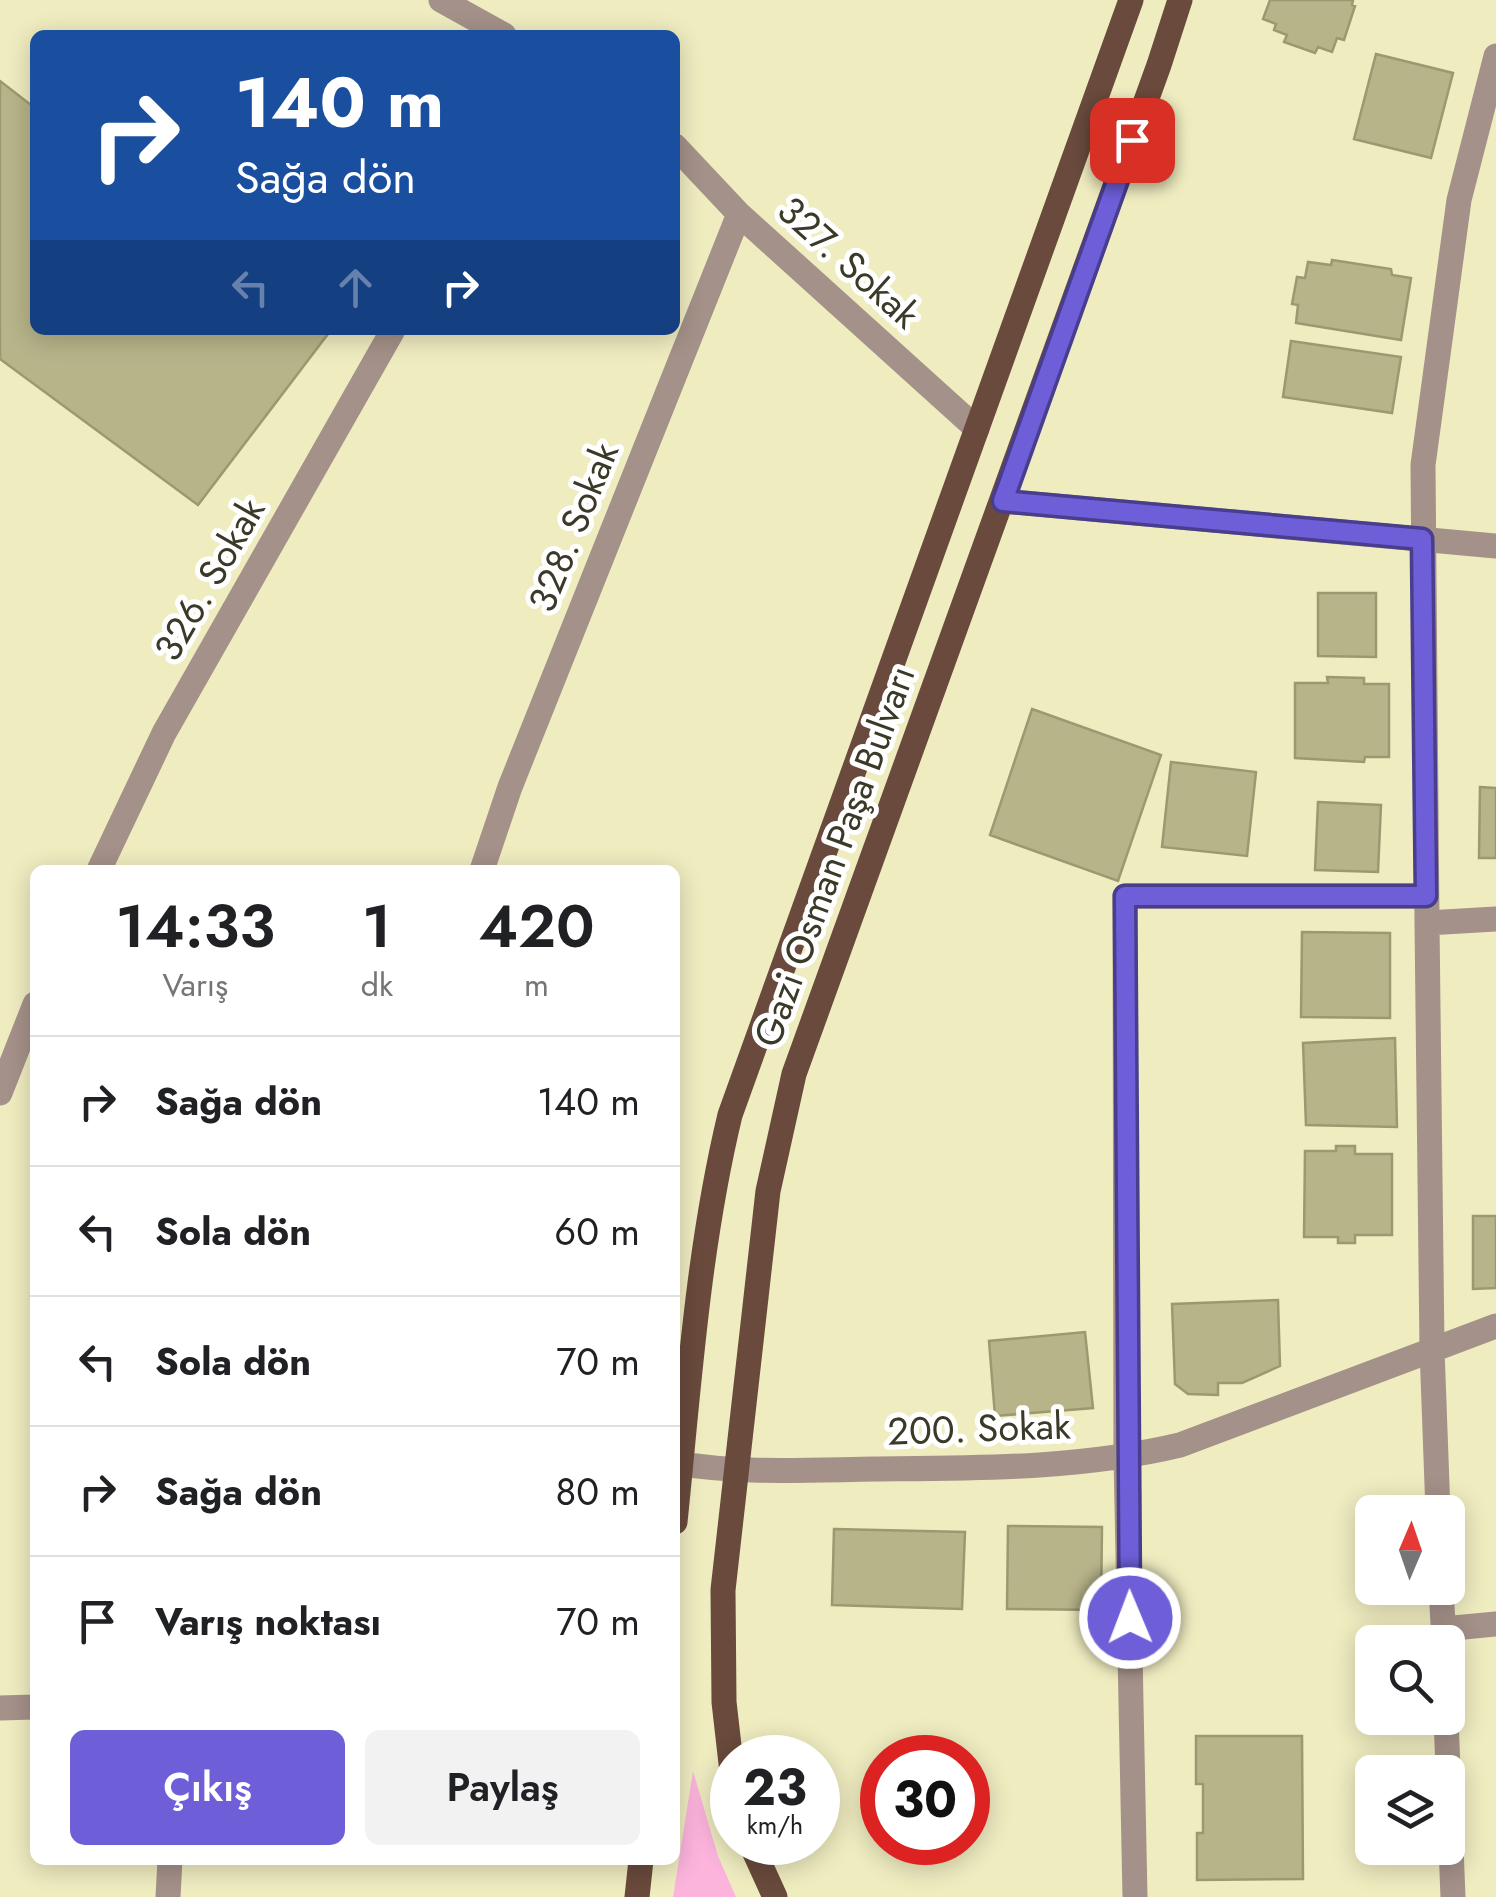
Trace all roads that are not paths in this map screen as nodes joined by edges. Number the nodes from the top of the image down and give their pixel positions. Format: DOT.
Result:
graph roads {
  1 [pos="440,0"];
  2 [pos="1131,0"];
  3 [pos="1180,0"];
  4 [pos="495,30"];
  5 [pos="1496,56"];
  6 [pos="680,151"];
  7 [pos="739,214"];
  8 [pos="390,335"];
  9 [pos="977,429"];
  10 [pos="1003,501"];
  11 [pos="1422,539"];
  12 [pos="1496,546"];
  13 [pos="101,865"];
  14 [pos="484,865"];
  15 [pos="1426,896"];
  16 [pos="1496,919"];
  17 [pos="1427,922"];
  18 [pos="30,1017"];
  19 [pos="0,1093"];
  20 [pos="1496,1326"];
  21 [pos="1432,1349"];
  22 [pos="680,1448"];
  23 [pos="1126,1458"];
  24 [pos="680,1464"];
  25 [pos="737,1471"];
  26 [pos="1437,1495"];
  27 [pos="1496,1624"];
  28 [pos="1465,1631"];
  29 [pos="30,1707"];
  30 [pos="0,1708"];
  31 [pos="728,1735"];
  32 [pos="1447,1735"];
  33 [pos="170,1865"];
  34 [pos="641,1865"];
  35 [pos="760,1865"];
  36 [pos="168,1897"];
  37 [pos="638,1897"];
  38 [pos="775,1897"];
  39 [pos="1135,1897"];
  40 [pos="1453,1897"];
  1 -- 4 [label="street"];
  2 -- 9 [label="main road, Gazi Osman Paşa Bulvarı"];
  3 -- 10 [label="main road, Gazi Osman Paşa Bulvarı"];
  5 -- 11 [label="street"];
  6 -- 7 [label="street, 327. Sokak"];
  7 -- 9 [label="street, 327. Sokak"];
  7 -- 14 [label="street, 328. Sokak"];
  8 -- 13 [label="street, 326. Sokak"];
  9 -- 22 [label="main road, Gazi Osman Paşa Bulvarı"];
  10 -- 11 [label="street"];
  10 -- 25 [label="main road, Gazi Osman Paşa Bulvarı"];
  11 -- 12 [label="street"];
  11 -- 15 [label="street"];
  15 -- 17 [label="street"];
  15 -- 23 [label="street"];
  16 -- 17 [label="street"];
  17 -- 21 [label="street"];
  18 -- 19 [label="street"];
  20 -- 21 [label="street, 200. Sokak"];
  21 -- 23 [label="street, 200. Sokak"];
  21 -- 26 [label="street"];
  23 -- 25 [label="street, 200. Sokak"];
  23 -- 39 [label="street"];
  24 -- 25 [label="street, 200. Sokak"];
  25 -- 31 [label="main road, Gazi Osman Paşa Bulvarı"];
  27 -- 28 [label="street"];
  29 -- 30 [label="street"];
  32 -- 40 [label="street"];
  33 -- 36 [label="street"];
  34 -- 37 [label="main road"];
  35 -- 38 [label="main road"];
}
